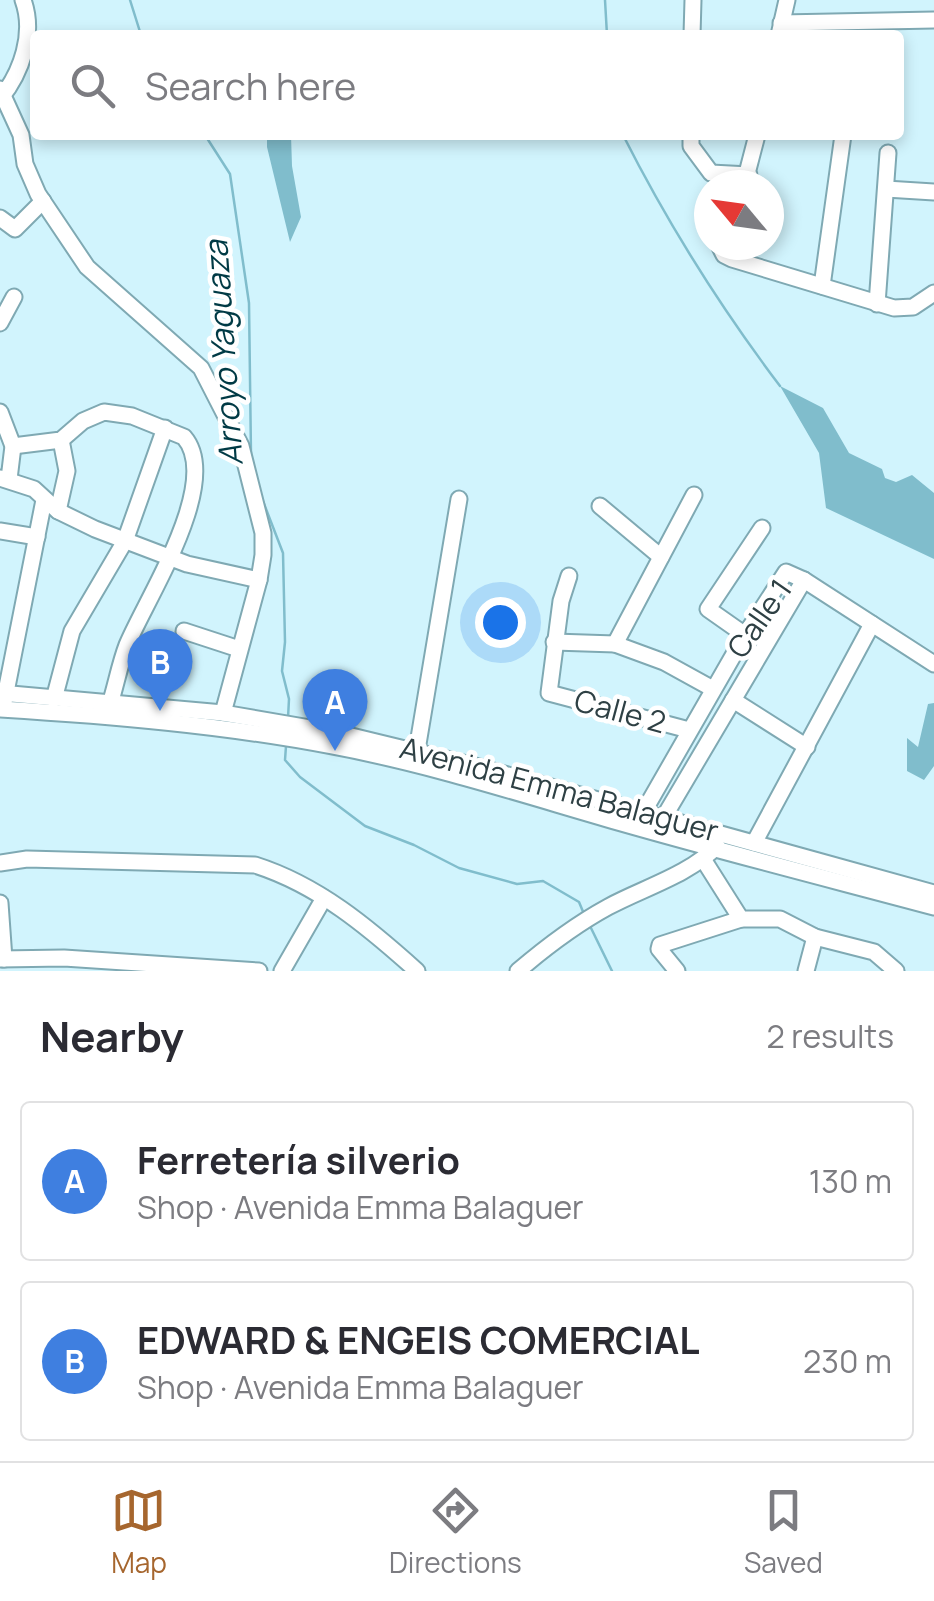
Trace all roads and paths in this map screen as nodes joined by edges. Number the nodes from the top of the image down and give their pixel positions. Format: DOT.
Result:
graph roads {
  1 [pos="24,0"];
  2 [pos="693,0"];
  3 [pos="787,0"];
  4 [pos="934,20"];
  5 [pos="858,28"];
  6 [pos="780,29"];
  7 [pos="692,30"];
  8 [pos="1,94"];
  9 [pos="691,140"];
  10 [pos="757,140"];
  11 [pos="842,140"];
  12 [pos="888,153"];
  13 [pos="708,170"];
  14 [pos="749,170"];
  15 [pos="886,189"];
  16 [pos="934,192"];
  17 [pos="43,202"];
  18 [pos="0,218"];
  19 [pos="737,260"];
  20 [pos="822,286"];
  21 [pos="934,293"];
  22 [pos="14,297"];
  23 [pos="876,304"];
  24 [pos="0,323"];
  25 [pos="0,412"];
  26 [pos="164,428"];
  27 [pos="61,440"];
  28 [pos="14,446"];
  29 [pos="4,478"];
  30 [pos="694,495"];
  31 [pos="459,499"];
  32 [pos="44,500"];
  33 [pos="600,506"];
  34 [pos="58,512"];
  35 [pos="762,528"];
  36 [pos="0,531"];
  37 [pos="37,537"];
  38 [pos="125,541"];
  39 [pos="661,556"];
  40 [pos="170,558"];
  41 [pos="569,576"];
  42 [pos="259,580"];
  43 [pos="804,580"];
  44 [pos="872,624"];
  45 [pos="184,630"];
  46 [pos="8,633"];
  47 [pos="745,635"];
  48 [pos="554,642"];
  49 [pos="614,644"];
  50 [pos="239,649"];
  51 [pos="934,664"];
  52 [pos="713,689"];
  53 [pos="54,698"];
  54 [pos="734,700"];
  55 [pos="2,701"];
  56 [pos="110,704"];
  57 [pos="223,713"];
  58 [pos="245,723"];
  59 [pos="689,730"];
  60 [pos="338,740"];
  61 [pos="807,747"];
  62 [pos="417,750"];
  63 [pos="474,773"];
  64 [pos="644,811"];
  65 [pos="664,817"];
  66 [pos="726,835"];
  67 [pos="754,843"];
  68 [pos="709,854"];
  69 [pos="0,863"];
  70 [pos="934,893"];
  71 [pos="324,898"];
  72 [pos="0,903"];
  73 [pos="934,907"];
  74 [pos="741,918"];
  75 [pos="814,936"];
  76 [pos="874,952"];
  77 [pos="2,959"];
  78 [pos="523,969"];
  79 [pos="259,971"];
  80 [pos="282,971"];
  81 [pos="417,971"];
  82 [pos="677,971"];
  83 [pos="806,971"];
  84 [pos="869,971"];
  85 [pos="896,971"];
  1 -- 8 [label="street"];
  2 -- 7 [label="street"];
  3 -- 6 [label="street"];
  4 -- 5 [label="street"];
  5 -- 6 [label="street"];
  8 -- 17 [label="street"];
  9 -- 13 [label="street"];
  10 -- 14 [label="street"];
  11 -- 20 [label="street"];
  12 -- 15 [label="street"];
  15 -- 16 [label="street"];
  15 -- 23 [label="street"];
  17 -- 18 [label="street"];
  17 -- 42 [label="street"];
  19 -- 20 [label="street"];
  20 -- 23 [label="street"];
  21 -- 23 [label="street"];
  22 -- 24 [label="street"];
  25 -- 28 [label="street"];
  26 -- 27 [label="street"];
  26 -- 38 [label="street"];
  26 -- 40 [label="street"];
  27 -- 28 [label="street"];
  27 -- 34 [label="street"];
  28 -- 29 [label="street"];
  29 -- 32 [label="street"];
  30 -- 39 [label="street"];
  31 -- 62 [label="street"];
  32 -- 34 [label="street"];
  32 -- 37 [label="street"];
  33 -- 39 [label="street"];
  34 -- 38 [label="street"];
  35 -- 47 [label="street"];
  36 -- 37 [label="street"];
  37 -- 46 [label="street"];
  38 -- 40 [label="street"];
  38 -- 53 [label="street"];
  39 -- 49 [label="street"];
  40 -- 42 [label="street"];
  40 -- 56 [label="street"];
  41 -- 48 [label="street"];
  42 -- 50 [label="street"];
  43 -- 44 [label="street, Calle 1"];
  43 -- 47 [label="street, Calle 1"];
  43 -- 54 [label="street"];
  44 -- 51 [label="street, Calle 1"];
  44 -- 61 [label="street"];
  45 -- 50 [label="street"];
  46 -- 55 [label="street"];
  47 -- 52 [label="street, Calle 1"];
  48 -- 49 [label="street"];
  48 -- 59 [label="street, Calle 2"];
  49 -- 52 [label="street"];
  50 -- 57 [label="street"];
  52 -- 59 [label="street, Calle 1"];
  53 -- 55 [label="street, Avenida Emma Balaguer"];
  53 -- 56 [label="street, Avenida Emma Balaguer"];
  54 -- 61 [label="street"];
  54 -- 65 [label="street"];
  55 -- 58 [label="street, Avenida Emma Balaguer"];
  56 -- 57 [label="street, Avenida Emma Balaguer"];
  57 -- 58 [label="street, Avenida Emma Balaguer"];
  58 -- 60 [label="street, Avenida Emma Balaguer"];
  59 -- 64 [label="street, Calle 1"];
  60 -- 62 [label="street, Avenida Emma Balaguer"];
  60 -- 63 [label="street, Avenida Emma Balaguer"];
  61 -- 67 [label="street"];
  62 -- 63 [label="street, Avenida Emma Balaguer"];
  63 -- 64 [label="street, Avenida Emma Balaguer"];
  63 -- 68 [label="street, Avenida Emma Balaguer"];
  64 -- 65 [label="street, Avenida Emma Balaguer"];
  65 -- 66 [label="street, Avenida Emma Balaguer"];
  66 -- 67 [label="street, Avenida Emma Balaguer"];
  66 -- 68 [label="street"];
  67 -- 70 [label="street, Avenida Emma Balaguer"];
  68 -- 73 [label="street, Avenida Emma Balaguer"];
  68 -- 74 [label="street"];
  68 -- 78 [label="street"];
  69 -- 71 [label="street"];
  71 -- 80 [label="street"];
  71 -- 81 [label="street"];
  72 -- 77 [label="street"];
  74 -- 75 [label="street"];
  74 -- 82 [label="street"];
  75 -- 76 [label="street"];
  75 -- 83 [label="street"];
  76 -- 84 [label="street"];
  76 -- 85 [label="street"];
  77 -- 79 [label="street"];
}
